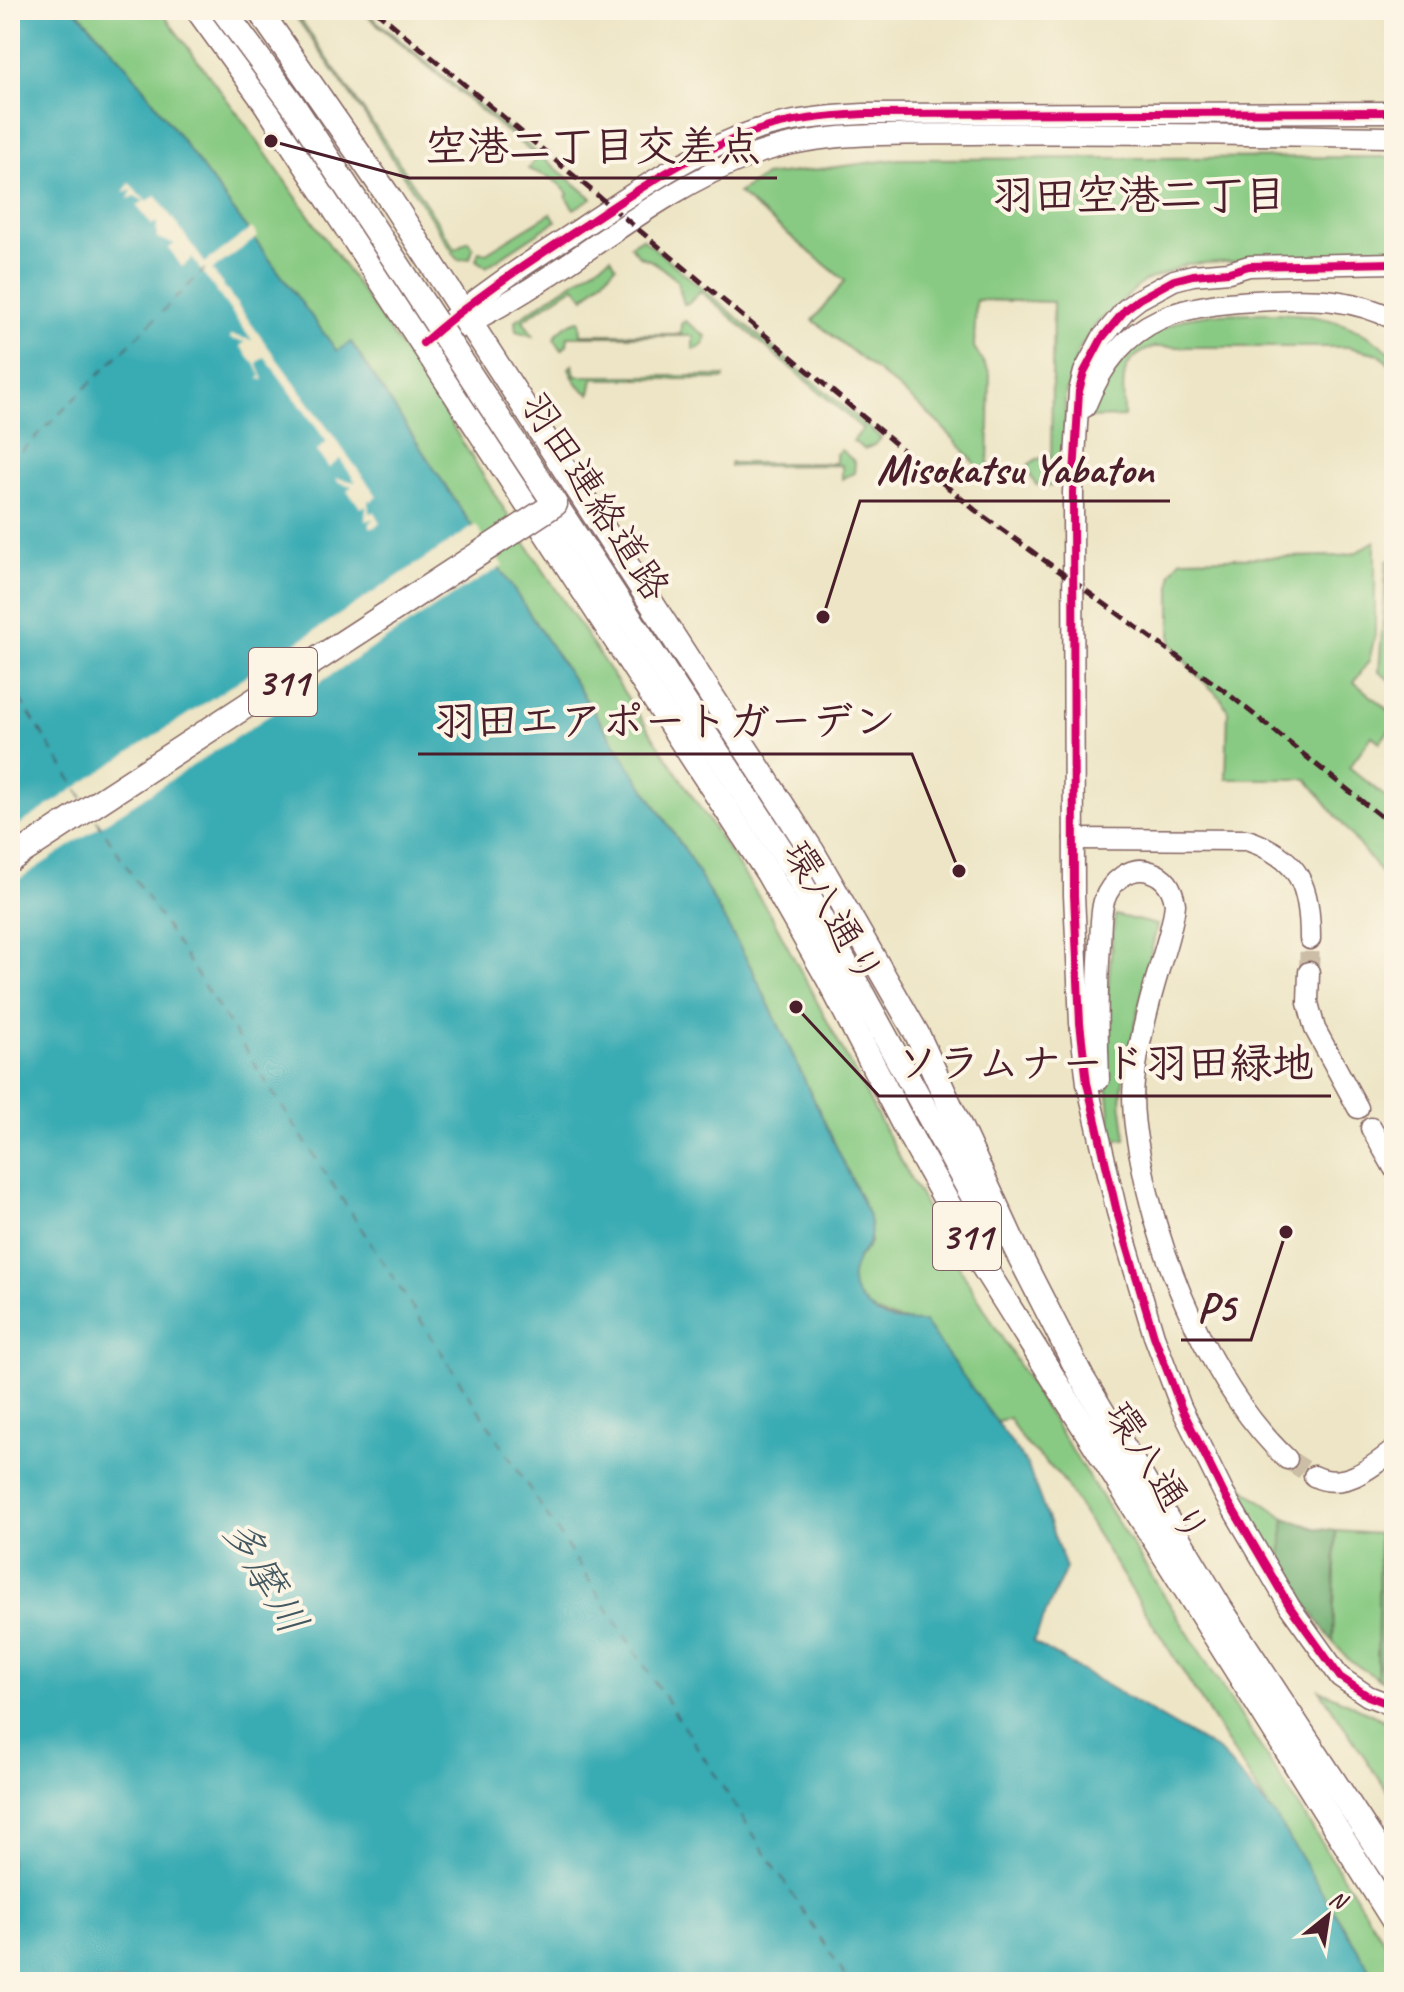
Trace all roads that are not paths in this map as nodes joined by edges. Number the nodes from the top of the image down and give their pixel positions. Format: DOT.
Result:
graph roads {
  1 [pos="198,10"];
  2 [pos="223,10"];
  3 [pos="259,10"];
  4 [pos="1394,112"];
  5 [pos="1394,137"];
  6 [pos="1394,263"];
  7 [pos="1229,272"];
  8 [pos="1394,275"];
  9 [pos="466,316"];
  10 [pos="1394,319"];
  11 [pos="423,343"];
  12 [pos="1076,438"];
  13 [pos="555,504"];
  14 [pos="1074,839"];
  15 [pos="10,860"];
  16 [pos="1310,939"];
  17 [pos="1309,972"];
  18 [pos="886,1034"];
  19 [pos="1358,1108"];
  20 [pos="1096,1116"];
  21 [pos="1371,1128"];
  22 [pos="1394,1168"];
  23 [pos="983,1266"];
  24 [pos="1049,1318"];
  25 [pos="1394,1450"];
  26 [pos="1287,1459"];
  27 [pos="1314,1476"];
  28 [pos="1323,1653"];
  29 [pos="1394,1695"];
  30 [pos="1394,1706"];
  31 [pos="1394,1873"];
  32 [pos="1393,1917"];
  1 -- 11 [label="main road, 環八通り / 311"];
  2 -- 13 [label="main road, 羽田連絡道路, bridge"];
  3 -- 9 [label="main road, 環八通り / 311"];
  4 -- 9 [label="street"];
  5 -- 9 [label="street"];
  6 -- 7 [label="street"];
  7 -- 8 [label="street"];
  7 -- 12 [label="street"];
  9 -- 11 [label="street"];
  9 -- 24 [label="main road, 環八通り / 311"];
  10 -- 12 [label="street"];
  11 -- 23 [label="main road, 環八通り / 311"];
  12 -- 14 [label="street"];
  13 -- 15 [label="main road, 311, bridge"];
  13 -- 18 [label="main road, 羽田連絡道路"];
  14 -- 16 [label="street"];
  14 -- 20 [label="street"];
  17 -- 19 [label="street"];
  18 -- 23 [label="main road"];
  18 -- 24 [label="main road"];
  20 -- 26 [label="street"];
  20 -- 28 [label="street"];
  21 -- 22 [label="street"];
  23 -- 32 [label="main road, 環八通り / 311"];
  24 -- 31 [label="main road, 環八通り / 311"];
  25 -- 27 [label="street"];
  28 -- 29 [label="street"];
  28 -- 30 [label="street"];
}
